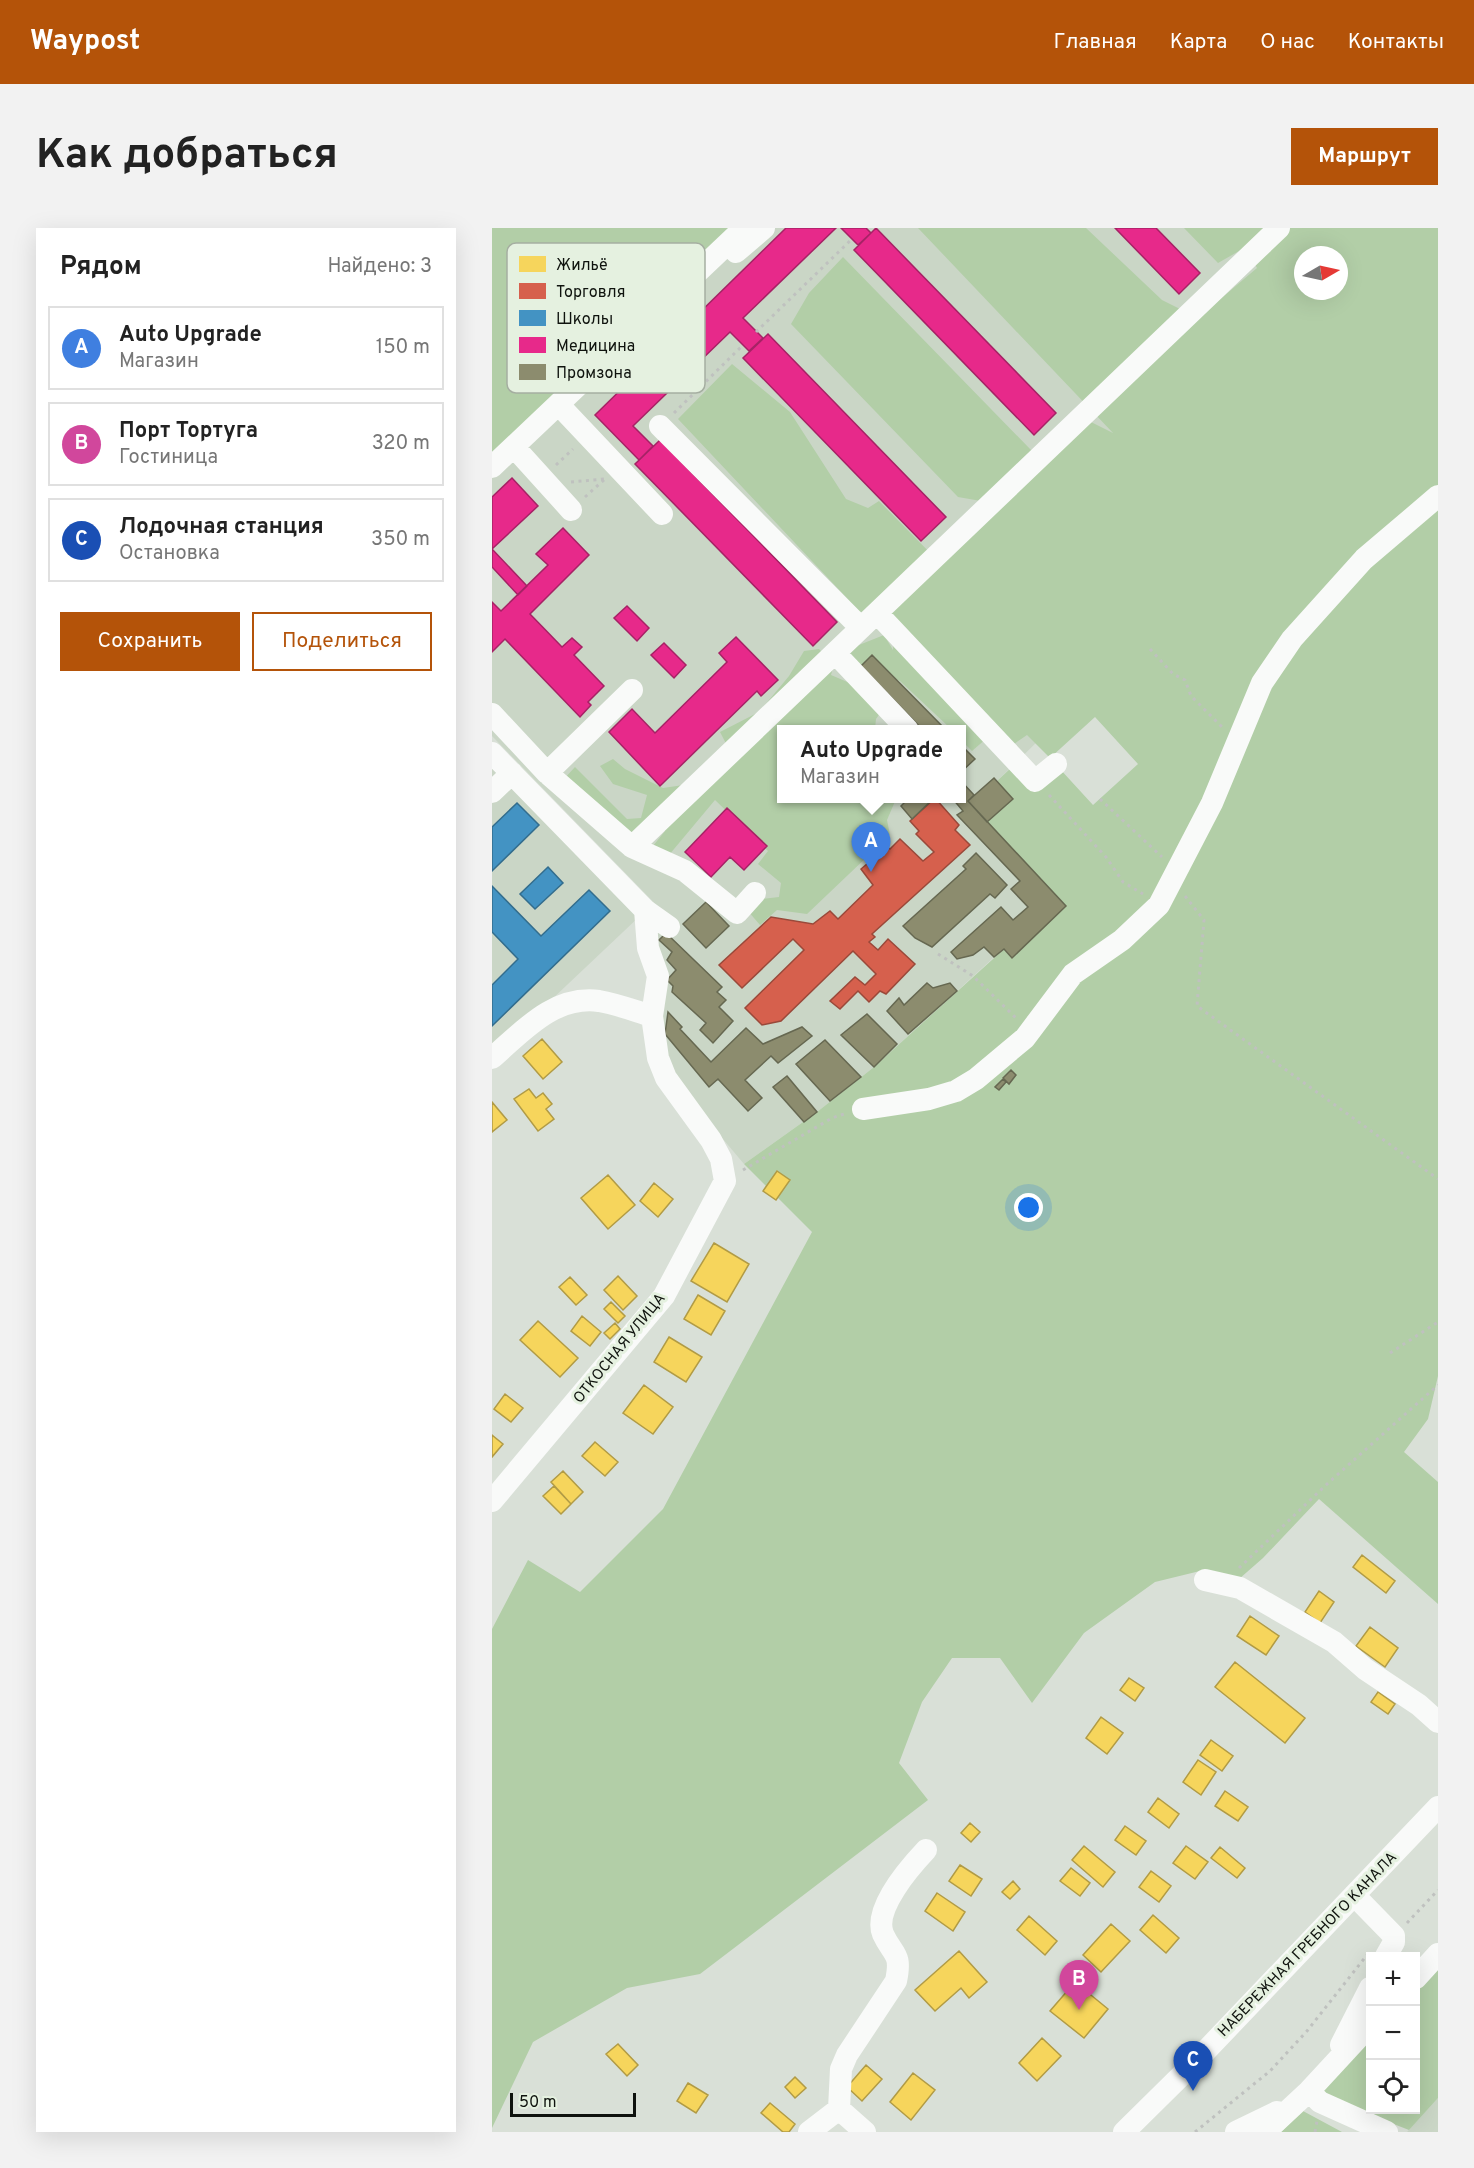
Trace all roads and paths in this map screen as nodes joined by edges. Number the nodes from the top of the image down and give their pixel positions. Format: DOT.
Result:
graph roads {
  1 [pos="744,228"];
  2 [pos="764,228"];
  3 [pos="1279,228"];
  4 [pos="852,239"];
  5 [pos="705,265"];
  6 [pos="756,332"];
  7 [pos="743,345"];
  8 [pos="705,382"];
  9 [pos="572,393"];
  10 [pos="694,393"];
  11 [pos="559,405"];
  12 [pos="660,426"];
  13 [pos="588,435"];
  14 [pos="514,447"];
  15 [pos="492,467"];
  16 [pos="612,473"];
  17 [pos="544,481"];
  18 [pos="1438,496"];
  19 [pos="570,510"];
  20 [pos="662,514"];
  21 [pos="869,621"];
  22 [pos="1150,649"];
  23 [pos="835,653"];
  24 [pos="632,690"];
  25 [pos="492,714"];
  26 [pos="904,725"];
  27 [pos="1236,741"];
  28 [pos="492,753"];
  29 [pos="1056,764"];
  30 [pos="512,773"];
  31 [pos="547,773"];
  32 [pos="1035,781"];
  33 [pos="492,792"];
  34 [pos="1100,799"];
  35 [pos="632,847"];
  36 [pos="1175,876"];
  37 [pos="755,893"];
  38 [pos="1159,905"];
  39 [pos="645,910"];
  40 [pos="669,927"];
  41 [pos="938,954"];
  42 [pos="652,1016"];
  43 [pos="1030,1030"];
  44 [pos="492,1058"];
  45 [pos="863,1109"];
  46 [pos="1438,1179"];
  47 [pos="725,1181"];
  48 [pos="1438,1322"];
  49 [pos="1390,1353"];
  50 [pos="1438,1385"];
  51 [pos="492,1501"];
  52 [pos="1214,1582"];
  53 [pos="1438,1722"];
  54 [pos="1438,1807"];
  55 [pos="926,1850"];
  56 [pos="1438,1890"];
  57 [pos="1354,1895"];
  58 [pos="1390,1946"];
  59 [pos="1438,1954"];
  60 [pos="1420,1974"];
  61 [pos="1366,1998"];
  62 [pos="1366,2030"];
  63 [pos="1329,2068"];
  64 [pos="1302,2097"];
  65 [pos="840,2109"];
  66 [pos="809,2132"];
  67 [pos="865,2132"];
  68 [pos="1124,2132"];
  69 [pos="1196,2132"];
  70 [pos="1236,2132"];
  71 [pos="1265,2132"];
  72 [pos="1387,2132"];
  1 -- 5 [label="street"];
  2 -- 5 [label="street"];
  3 -- 21 [label="street"];
  4 -- 6 [label="path"];
  7 -- 8 [label="path"];
  9 -- 11 [label="street"];
  10 -- 12 [label="path"];
  11 -- 13 [label="street"];
  11 -- 14 [label="street"];
  12 -- 21 [label="street"];
  13 -- 16 [label="street"];
  13 -- 17 [label="path"];
  14 -- 15 [label="street"];
  14 -- 17 [label="street"];
  16 -- 17 [label="path"];
  16 -- 19 [label="path"];
  16 -- 20 [label="street"];
  17 -- 19 [label="street"];
  18 -- 27 [label="street"];
  21 -- 23 [label="street"];
  21 -- 32 [label="street"];
  22 -- 27 [label="path"];
  23 -- 26 [label="street"];
  23 -- 35 [label="street"];
  24 -- 31 [label="street"];
  25 -- 31 [label="street"];
  27 -- 36 [label="street"];
  28 -- 30 [label="street"];
  29 -- 32 [label="street"];
  30 -- 33 [label="street"];
  30 -- 39 [label="street"];
  31 -- 35 [label="street"];
  32 -- 38 [label="path"];
  34 -- 36 [label="path"];
  35 -- 37 [label="street"];
  36 -- 38 [label="street"];
  36 -- 46 [label="path"];
  38 -- 43 [label="street"];
  39 -- 40 [label="street"];
  39 -- 42 [label="street"];
  41 -- 43 [label="path"];
  42 -- 44 [label="street"];
  42 -- 47 [label="street"];
  43 -- 45 [label="street"];
  45 -- 47 [label="path"];
  47 -- 51 [label="street, ОТКОСНАЯ УЛИЦА"];
  48 -- 49 [label="path"];
  50 -- 52 [label="path"];
  52 -- 53 [label="street"];
  54 -- 57 [label="street, НАБЕРЕЖНАЯ ГРЕБНОГО КАНАЛА"];
  55 -- 65 [label="street"];
  56 -- 58 [label="path"];
  57 -- 58 [label="street"];
  57 -- 68 [label="street, НАБЕРЕЖНАЯ ГРЕБНОГО КАНАЛА"];
  58 -- 69 [label="path"];
  59 -- 60 [label="street"];
  61 -- 63 [label="street"];
  62 -- 63 [label="street"];
  63 -- 64 [label="street"];
  64 -- 70 [label="street"];
  64 -- 71 [label="street"];
  64 -- 72 [label="street"];
  65 -- 66 [label="street"];
  65 -- 67 [label="street"];
}
